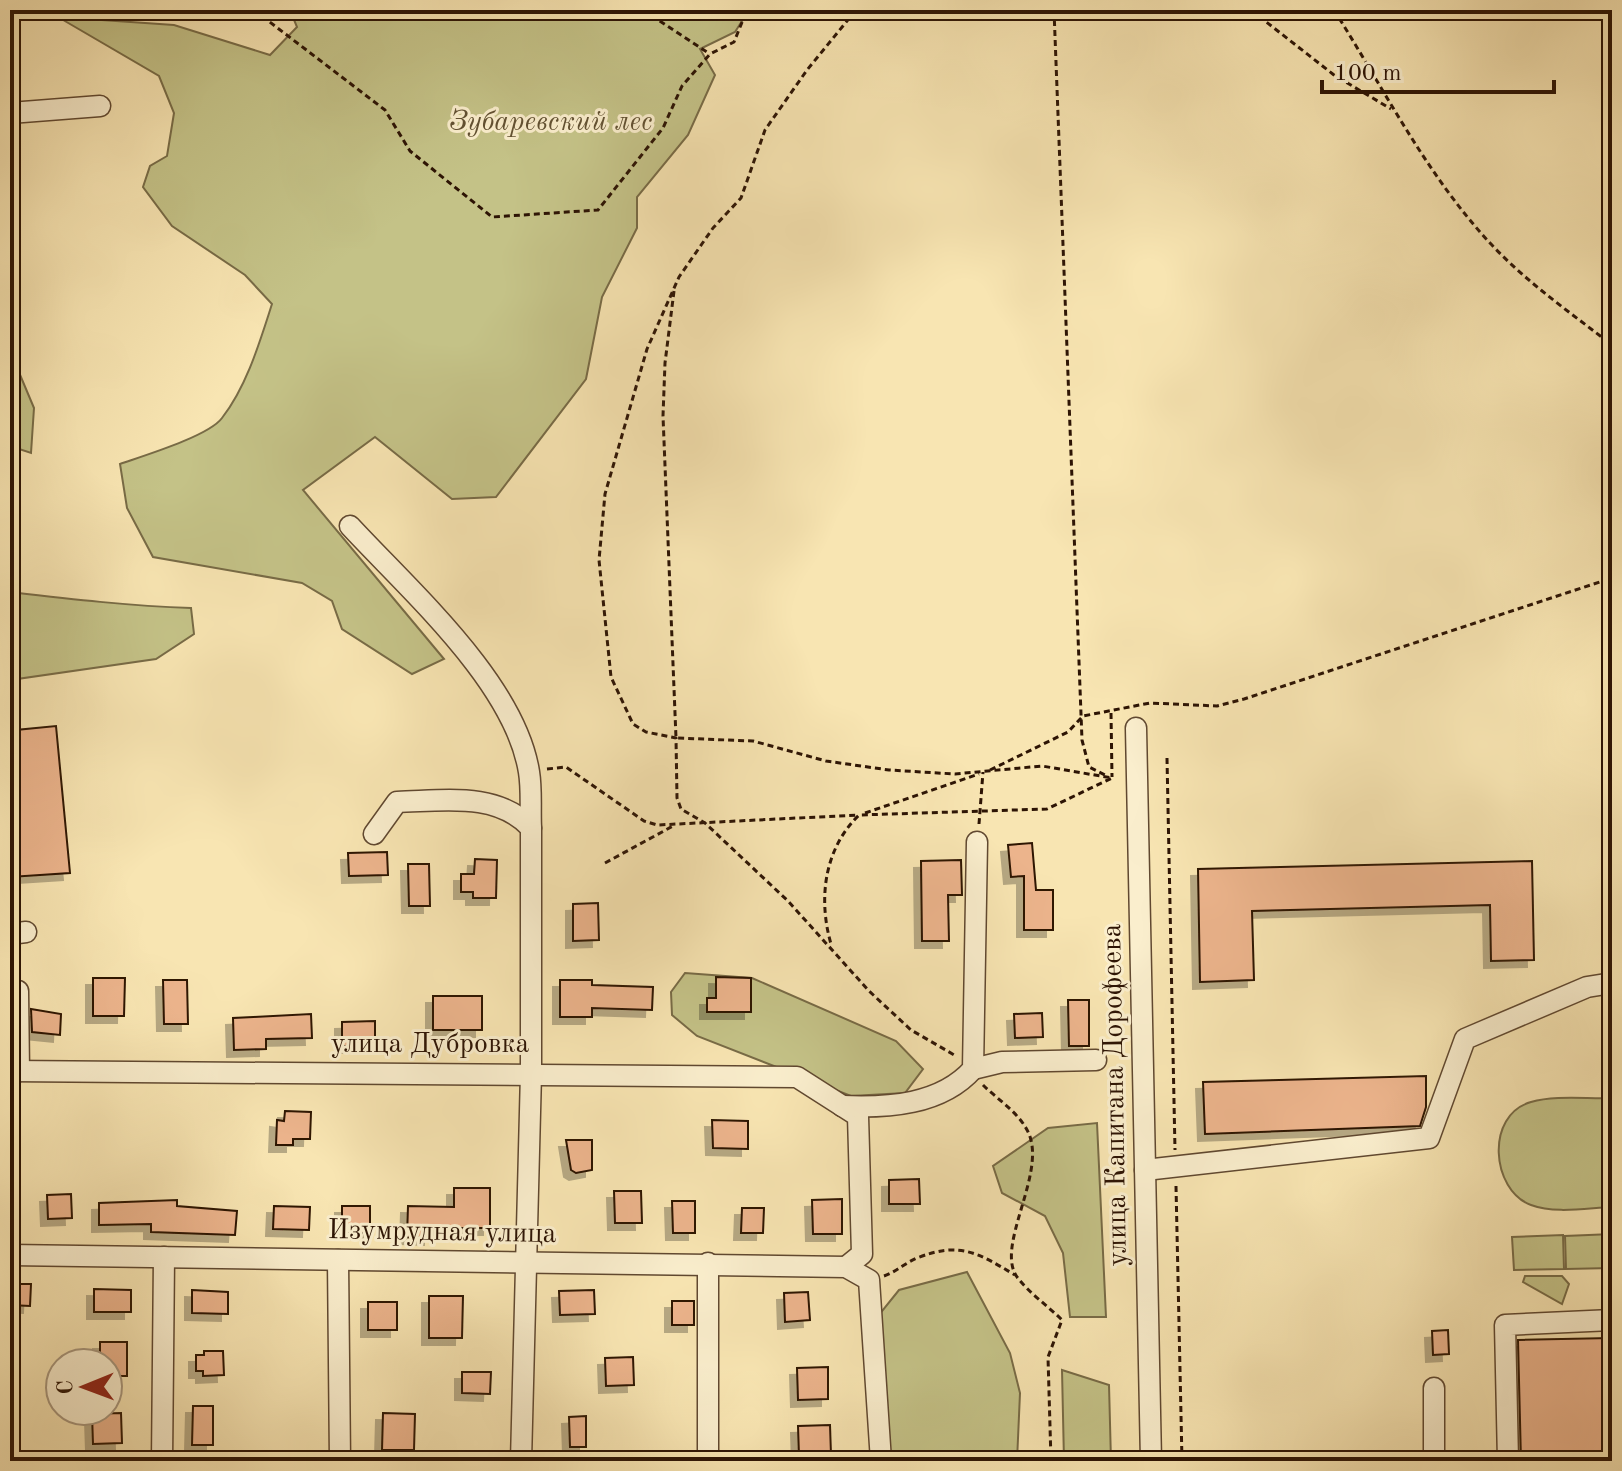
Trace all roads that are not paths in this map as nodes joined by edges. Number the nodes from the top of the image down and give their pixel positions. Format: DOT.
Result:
graph roads {
  1 [pos="100,106"];
  2 [pos="10,113"];
  3 [pos="350,526"];
  4 [pos="1136,728"];
  5 [pos="531,828"];
  6 [pos="374,834"];
  7 [pos="977,842"];
  8 [pos="1612,983"];
  9 [pos="10,991"];
  10 [pos="1096,1060"];
  11 [pos="973,1069"];
  12 [pos="14,1071"];
  13 [pos="531,1073"];
  14 [pos="842,1106"];
  15 [pos="1145,1170"];
  16 [pos="10,1255"];
  17 [pos="164,1257"];
  18 [pos="338,1260"];
  19 [pos="524,1262"];
  20 [pos="708,1263"];
  21 [pos="846,1267"];
  22 [pos="1612,1320"];
  23 [pos="1434,1388"];
  24 [pos="162,1461"];
  25 [pos="340,1461"];
  26 [pos="521,1461"];
  27 [pos="708,1461"];
  28 [pos="881,1461"];
  29 [pos="1151,1461"];
  30 [pos="1434,1461"];
  31 [pos="1508,1461"];
  1 -- 2 [label="street"];
  3 -- 5 [label="street"];
  4 -- 15 [label="street, улица Капитана Дорофеева"];
  5 -- 6 [label="street"];
  5 -- 13 [label="street"];
  7 -- 11 [label="street"];
  8 -- 15 [label="street"];
  9 -- 12 [label="street"];
  10 -- 11 [label="street"];
  11 -- 14 [label="street"];
  12 -- 13 [label="street, улица Дубровка"];
  13 -- 14 [label="street, улица Дубровка"];
  13 -- 19 [label="street"];
  14 -- 21 [label="street, улица Дубровка"];
  15 -- 29 [label="street, улица Капитана Дорофеева"];
  16 -- 17 [label="street, Изумрудная улица"];
  17 -- 18 [label="street, Изумрудная улица"];
  17 -- 24 [label="street"];
  18 -- 19 [label="street, Изумрудная улица"];
  18 -- 25 [label="street"];
  19 -- 20 [label="street, Изумрудная улица"];
  19 -- 26 [label="street"];
  20 -- 21 [label="street, Изумрудная улица"];
  20 -- 27 [label="street"];
  21 -- 28 [label="street, Изумрудная улица"];
  22 -- 31 [label="street"];
  23 -- 30 [label="street"];
}
